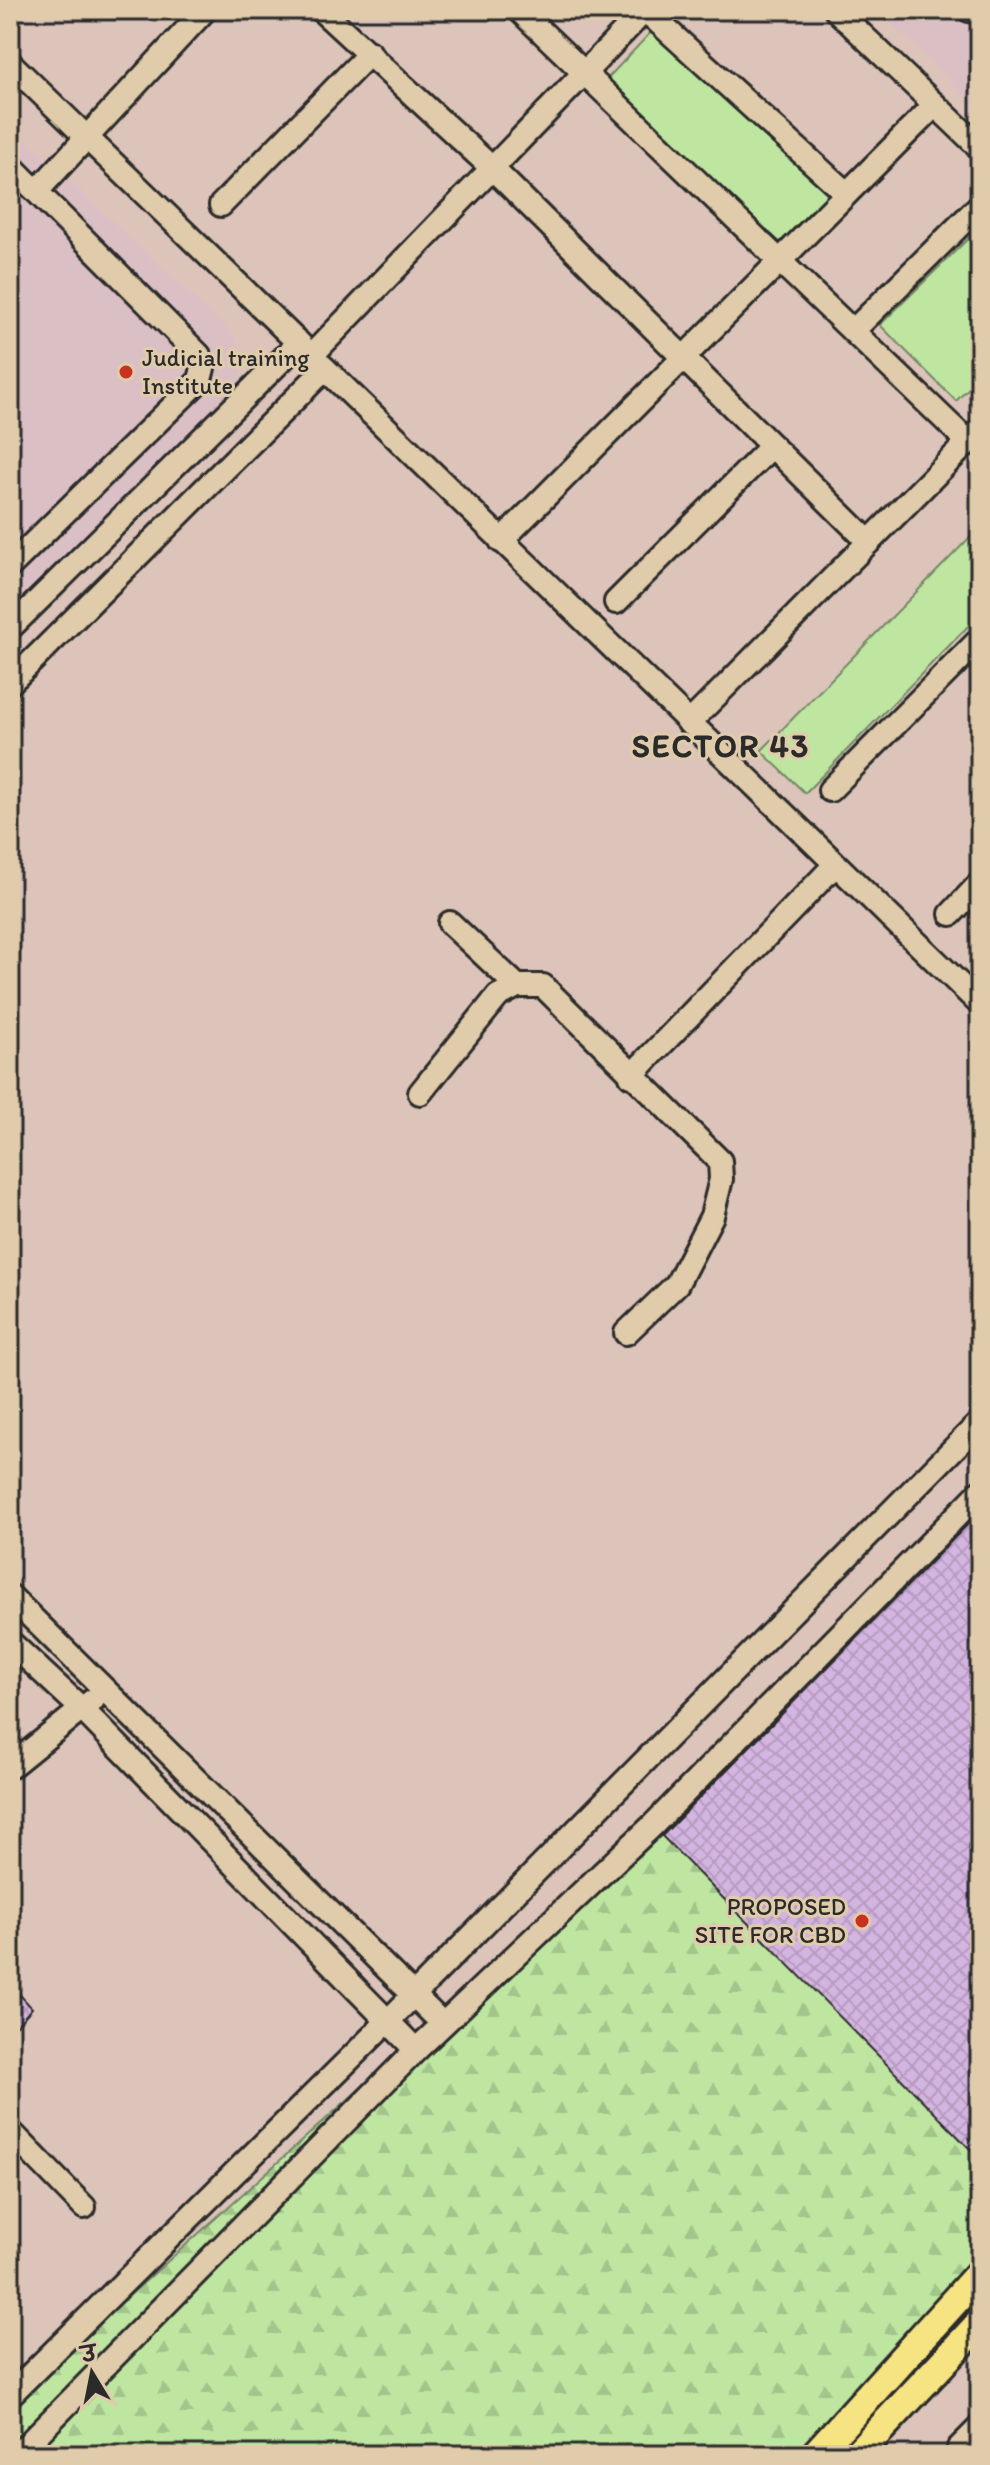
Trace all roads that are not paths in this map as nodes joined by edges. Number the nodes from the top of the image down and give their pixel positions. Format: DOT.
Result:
graph roads {
  1 [pos="205,10"];
  2 [pos="321,10"];
  3 [pos="519,10"];
  4 [pos="645,10"];
  5 [pos="836,10"];
  6 [pos="969,10"];
  7 [pos="980,13"];
  8 [pos="370,53"];
  9 [pos="10,63"];
  10 [pos="585,74"];
  11 [pos="935,105"];
  12 [pos="86,136"];
  13 [pos="980,148"];
  14 [pos="492,168"];
  15 [pos="20,181"];
  16 [pos="846,193"];
  17 [pos="221,205"];
  18 [pos="980,205"];
  19 [pos="780,260"];
  20 [pos="853,331"];
  21 [pos="312,356"];
  22 [pos="683,357"];
  23 [pos="974,436"];
  24 [pos="772,446"];
  25 [pos="501,541"];
  26 [pos="869,542"];
  27 [pos="10,566"];
  28 [pos="616,602"];
  29 [pos="10,628"];
  30 [pos="980,639"];
  31 [pos="10,683"];
  32 [pos="689,723"];
  33 [pos="830,790"];
  34 [pos="835,865"];
  35 [pos="980,883"];
  36 [pos="951,914"];
  37 [pos="450,923"];
  38 [pos="517,986"];
  39 [pos="980,1004"];
  40 [pos="631,1076"];
  41 [pos="420,1093"];
  42 [pos="626,1333"];
  43 [pos="980,1422"];
  44 [pos="980,1492"];
  45 [pos="10,1596"];
  46 [pos="10,1642"];
  47 [pos="106,1690"];
  48 [pos="82,1709"];
  49 [pos="10,1767"];
  50 [pos="414,1995"];
  51 [pos="388,2021"];
  52 [pos="443,2024"];
  53 [pos="416,2050"];
  54 [pos="10,2131"];
  55 [pos="84,2207"];
  56 [pos="980,2273"];
  57 [pos="980,2323"];
  58 [pos="10,2395"];
  59 [pos="980,2427"];
  60 [pos="959,2448"];
  61 [pos="17,2455"];
  62 [pos="815,2455"];
  63 [pos="856,2455"];
  1 -- 12 [label="street"];
  2 -- 8 [label="street"];
  3 -- 10 [label="street"];
  4 -- 10 [label="street"];
  4 -- 16 [label="street"];
  5 -- 11 [label="street"];
  6 -- 7 [label="street"];
  8 -- 14 [label="street"];
  8 -- 17 [label="street"];
  9 -- 12 [label="street"];
  10 -- 14 [label="street"];
  10 -- 19 [label="street"];
  11 -- 13 [label="street"];
  11 -- 16 [label="street"];
  12 -- 15 [label="street"];
  12 -- 21 [label="street"];
  14 -- 21 [label="street"];
  14 -- 22 [label="street"];
  15 -- 27 [label="street"];
  16 -- 19 [label="street"];
  18 -- 20 [label="street"];
  19 -- 20 [label="street"];
  19 -- 22 [label="street"];
  20 -- 23 [label="street"];
  21 -- 25 [label="street"];
  21 -- 29 [label="street"];
  21 -- 31 [label="street"];
  22 -- 24 [label="street"];
  22 -- 25 [label="street"];
  23 -- 26 [label="street"];
  24 -- 26 [label="street"];
  24 -- 28 [label="street"];
  25 -- 32 [label="street"];
  26 -- 32 [label="street"];
  30 -- 33 [label="street"];
  32 -- 34 [label="street"];
  34 -- 39 [label="street"];
  34 -- 40 [label="street"];
  35 -- 36 [label="street"];
  37 -- 38 [label="street"];
  38 -- 40 [label="street"];
  38 -- 41 [label="street"];
  40 -- 42 [label="street"];
  43 -- 50 [label="street"];
  44 -- 52 [label="street"];
  45 -- 47 [label="street"];
  46 -- 48 [label="street"];
  47 -- 48 [label="street"];
  47 -- 50 [label="street"];
  48 -- 49 [label="street"];
  48 -- 51 [label="street"];
  50 -- 51 [label="street"];
  50 -- 52 [label="street"];
  51 -- 53 [label="street"];
  51 -- 58 [label="street"];
  52 -- 53 [label="street"];
  53 -- 61 [label="street"];
  54 -- 55 [label="street"];
  56 -- 62 [label="main road"];
  57 -- 63 [label="main road"];
  59 -- 60 [label="street"];
}
